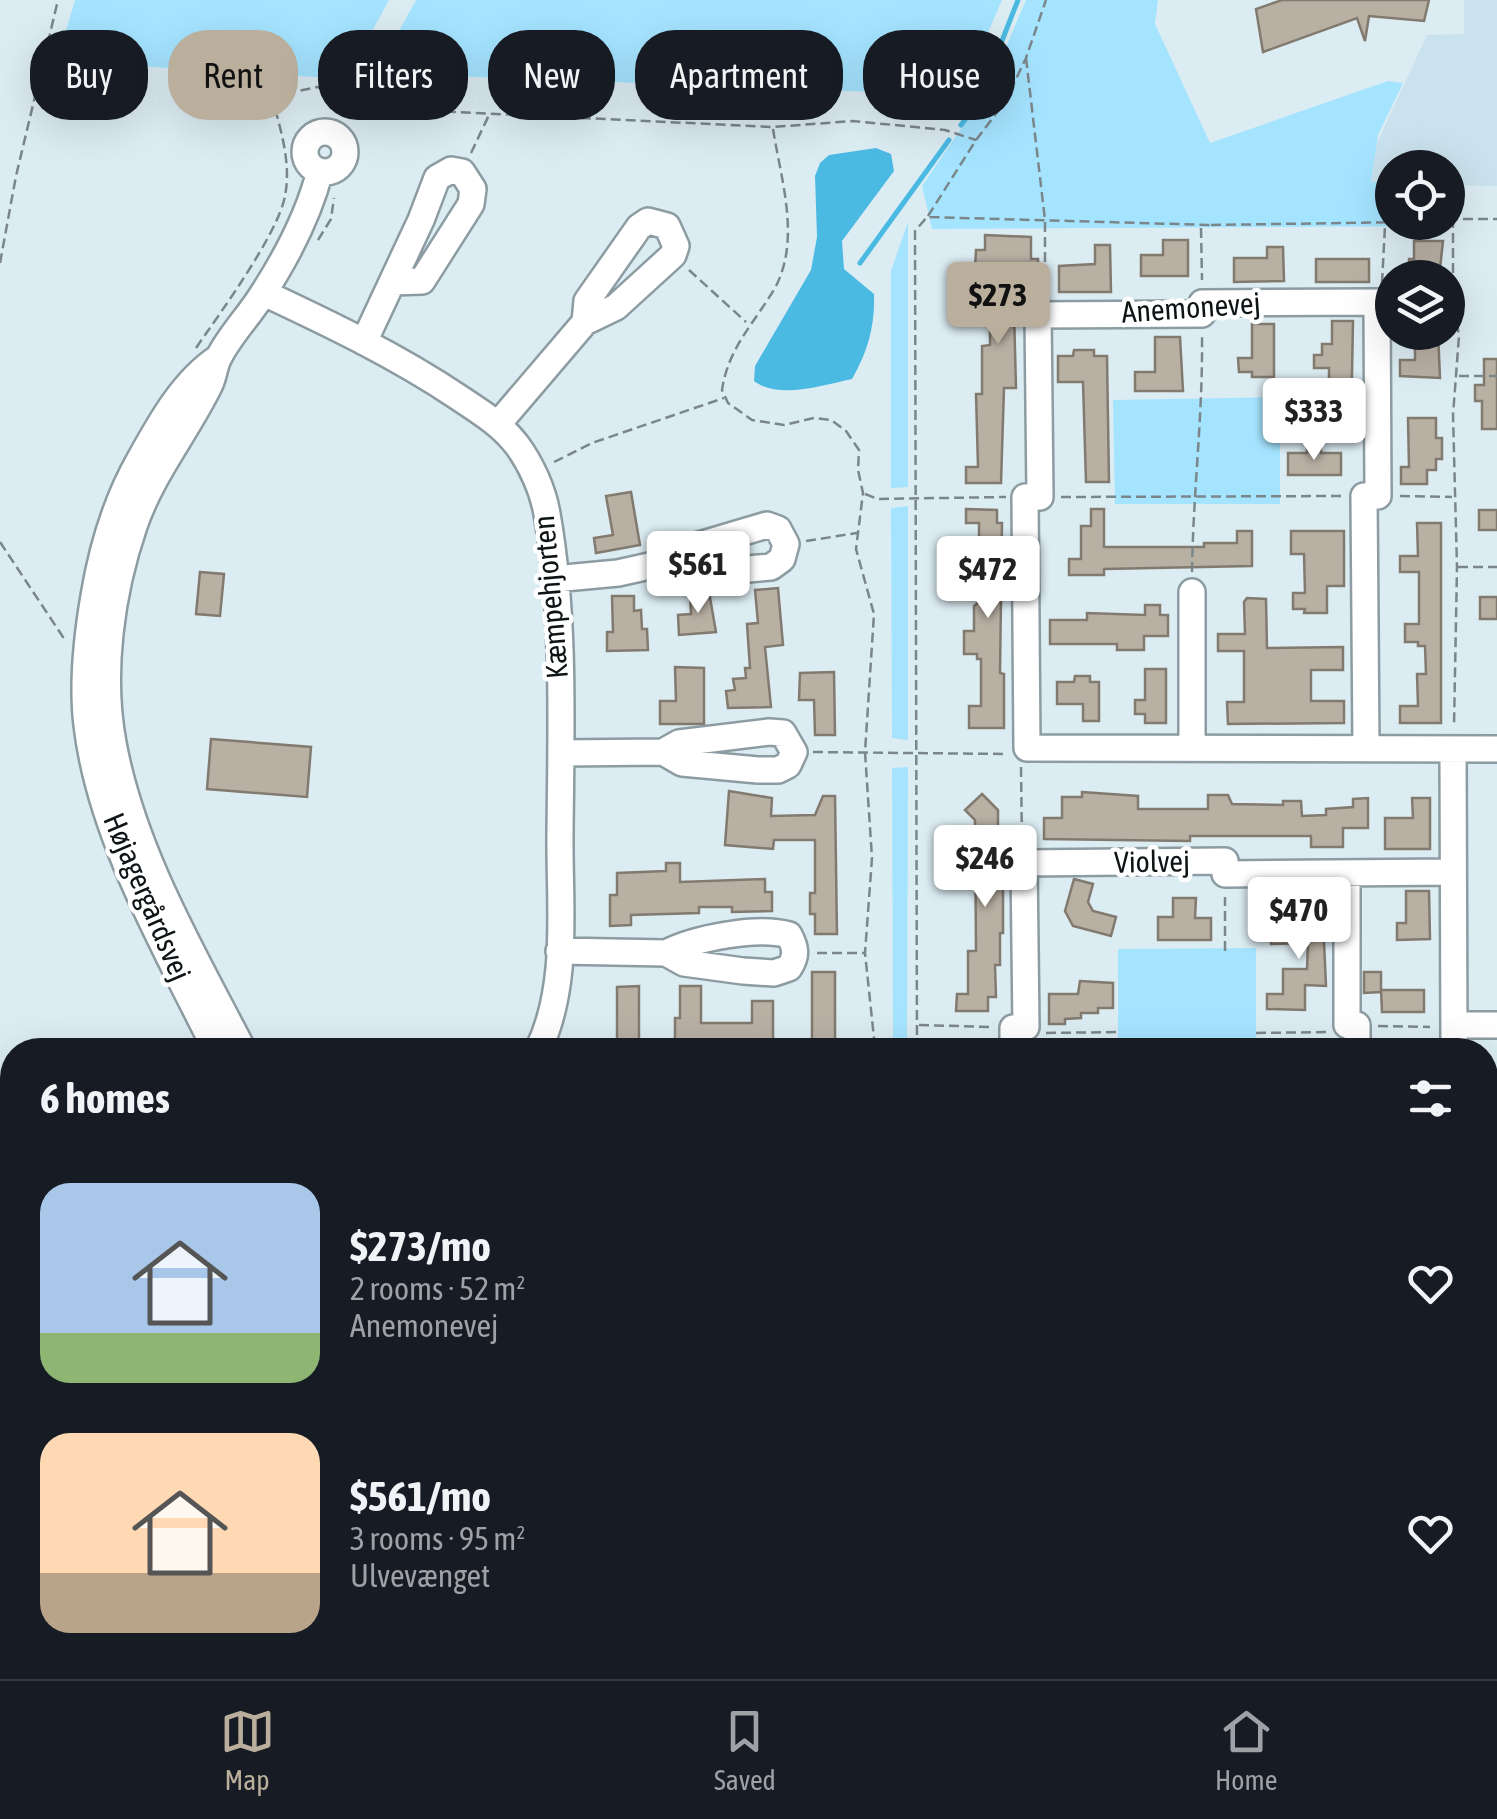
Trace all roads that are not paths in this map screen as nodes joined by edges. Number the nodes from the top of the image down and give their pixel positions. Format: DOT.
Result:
graph roads {
  1 [pos="317,180"];
  2 [pos="392,282"];
  3 [pos="264,292"];
  4 [pos="585,322"];
  5 [pos="364,342"];
  6 [pos="218,358"];
  7 [pos="498,424"];
  8 [pos="663,563"];
  9 [pos="554,579"];
  10 [pos="1192,592"];
  11 [pos="1192,748"];
  12 [pos="1366,748"];
  13 [pos="1454,749"];
  14 [pos="1497,749"];
  15 [pos="663,752"];
  16 [pos="560,753"];
  17 [pos="1454,872"];
  18 [pos="1346,873"];
  19 [pos="559,951"];
  20 [pos="666,953"];
  21 [pos="1497,1025"];
  22 [pos="1354,1034"];
  23 [pos="1017,1035"];
  24 [pos="210,1038"];
  25 [pos="237,1038"];
  26 [pos="550,1038"];
  27 [pos="1454,1038"];
  1 -- 3 [label="street, Højagergårdsvej"];
  2 -- 2 [label="street"];
  2 -- 5 [label="street"];
  3 -- 5 [label="street, Kæmpehjorten"];
  3 -- 6 [label="street, Højagergårdsvej"];
  4 -- 4 [label="street"];
  4 -- 7 [label="street"];
  5 -- 7 [label="street, Kæmpehjorten"];
  6 -- 24 [label="street, Højagergårdsvej"];
  6 -- 25 [label="street, Højagergårdsvej"];
  7 -- 9 [label="street, Kæmpehjorten"];
  8 -- 8 [label="street"];
  8 -- 9 [label="street"];
  9 -- 16 [label="street, Kæmpehjorten"];
  10 -- 11 [label="street"];
  11 -- 12 [label="street"];
  11 -- 12 [label="street, Anemonevej"];
  12 -- 13 [label="street"];
  13 -- 14 [label="street"];
  13 -- 17 [label="street"];
  15 -- 15 [label="street"];
  15 -- 16 [label="street"];
  16 -- 19 [label="street, Kæmpehjorten"];
  17 -- 18 [label="street, Violvej"];
  17 -- 27 [label="street"];
  18 -- 22 [label="street"];
  18 -- 23 [label="street, Violvej"];
  19 -- 20 [label="street"];
  19 -- 26 [label="street, Kæmpehjorten"];
  20 -- 20 [label="street"];
  21 -- 27 [label="street"];
}
